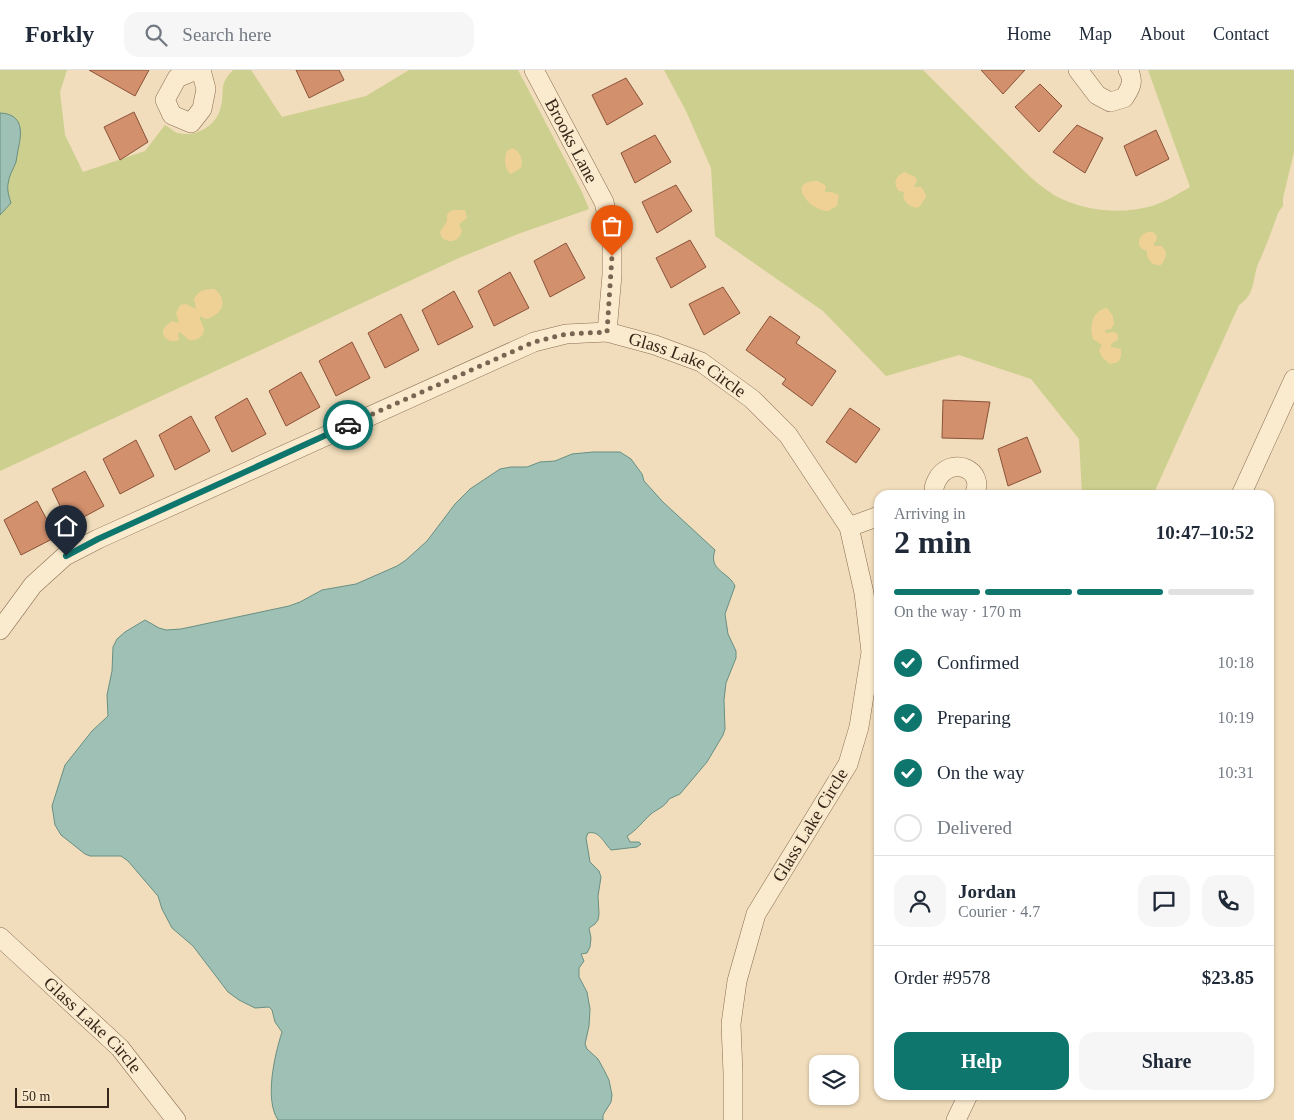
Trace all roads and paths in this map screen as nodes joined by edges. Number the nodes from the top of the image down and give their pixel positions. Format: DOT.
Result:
graph roads {
  1 [pos="196,70"];
  2 [pos="201,70"];
  3 [pos="534,70"];
  4 [pos="1128,70"];
  5 [pos="1083,71"];
  6 [pos="607,332"];
  7 [pos="1294,379"];
  8 [pos="934,490"];
  9 [pos="976,490"];
  10 [pos="1243,490"];
  11 [pos="874,518"];
  12 [pos="849,527"];
  13 [pos="0,630"];
  14 [pos="0,937"];
  15 [pos="966,1100"];
  16 [pos="176,1120"];
  17 [pos="733,1120"];
  18 [pos="956,1120"];
  1 -- 2 [label="street"];
  3 -- 6 [label="street, Brooks Lane"];
  4 -- 5 [label="street"];
  6 -- 12 [label="street, Glass Lake Circle"];
  6 -- 13 [label="street, Glass Lake Circle"];
  7 -- 10 [label="street"];
  8 -- 9 [label="street"];
  11 -- 12 [label="street"];
  12 -- 17 [label="street, Glass Lake Circle"];
  14 -- 16 [label="street, Glass Lake Circle"];
  15 -- 18 [label="street"];
}
